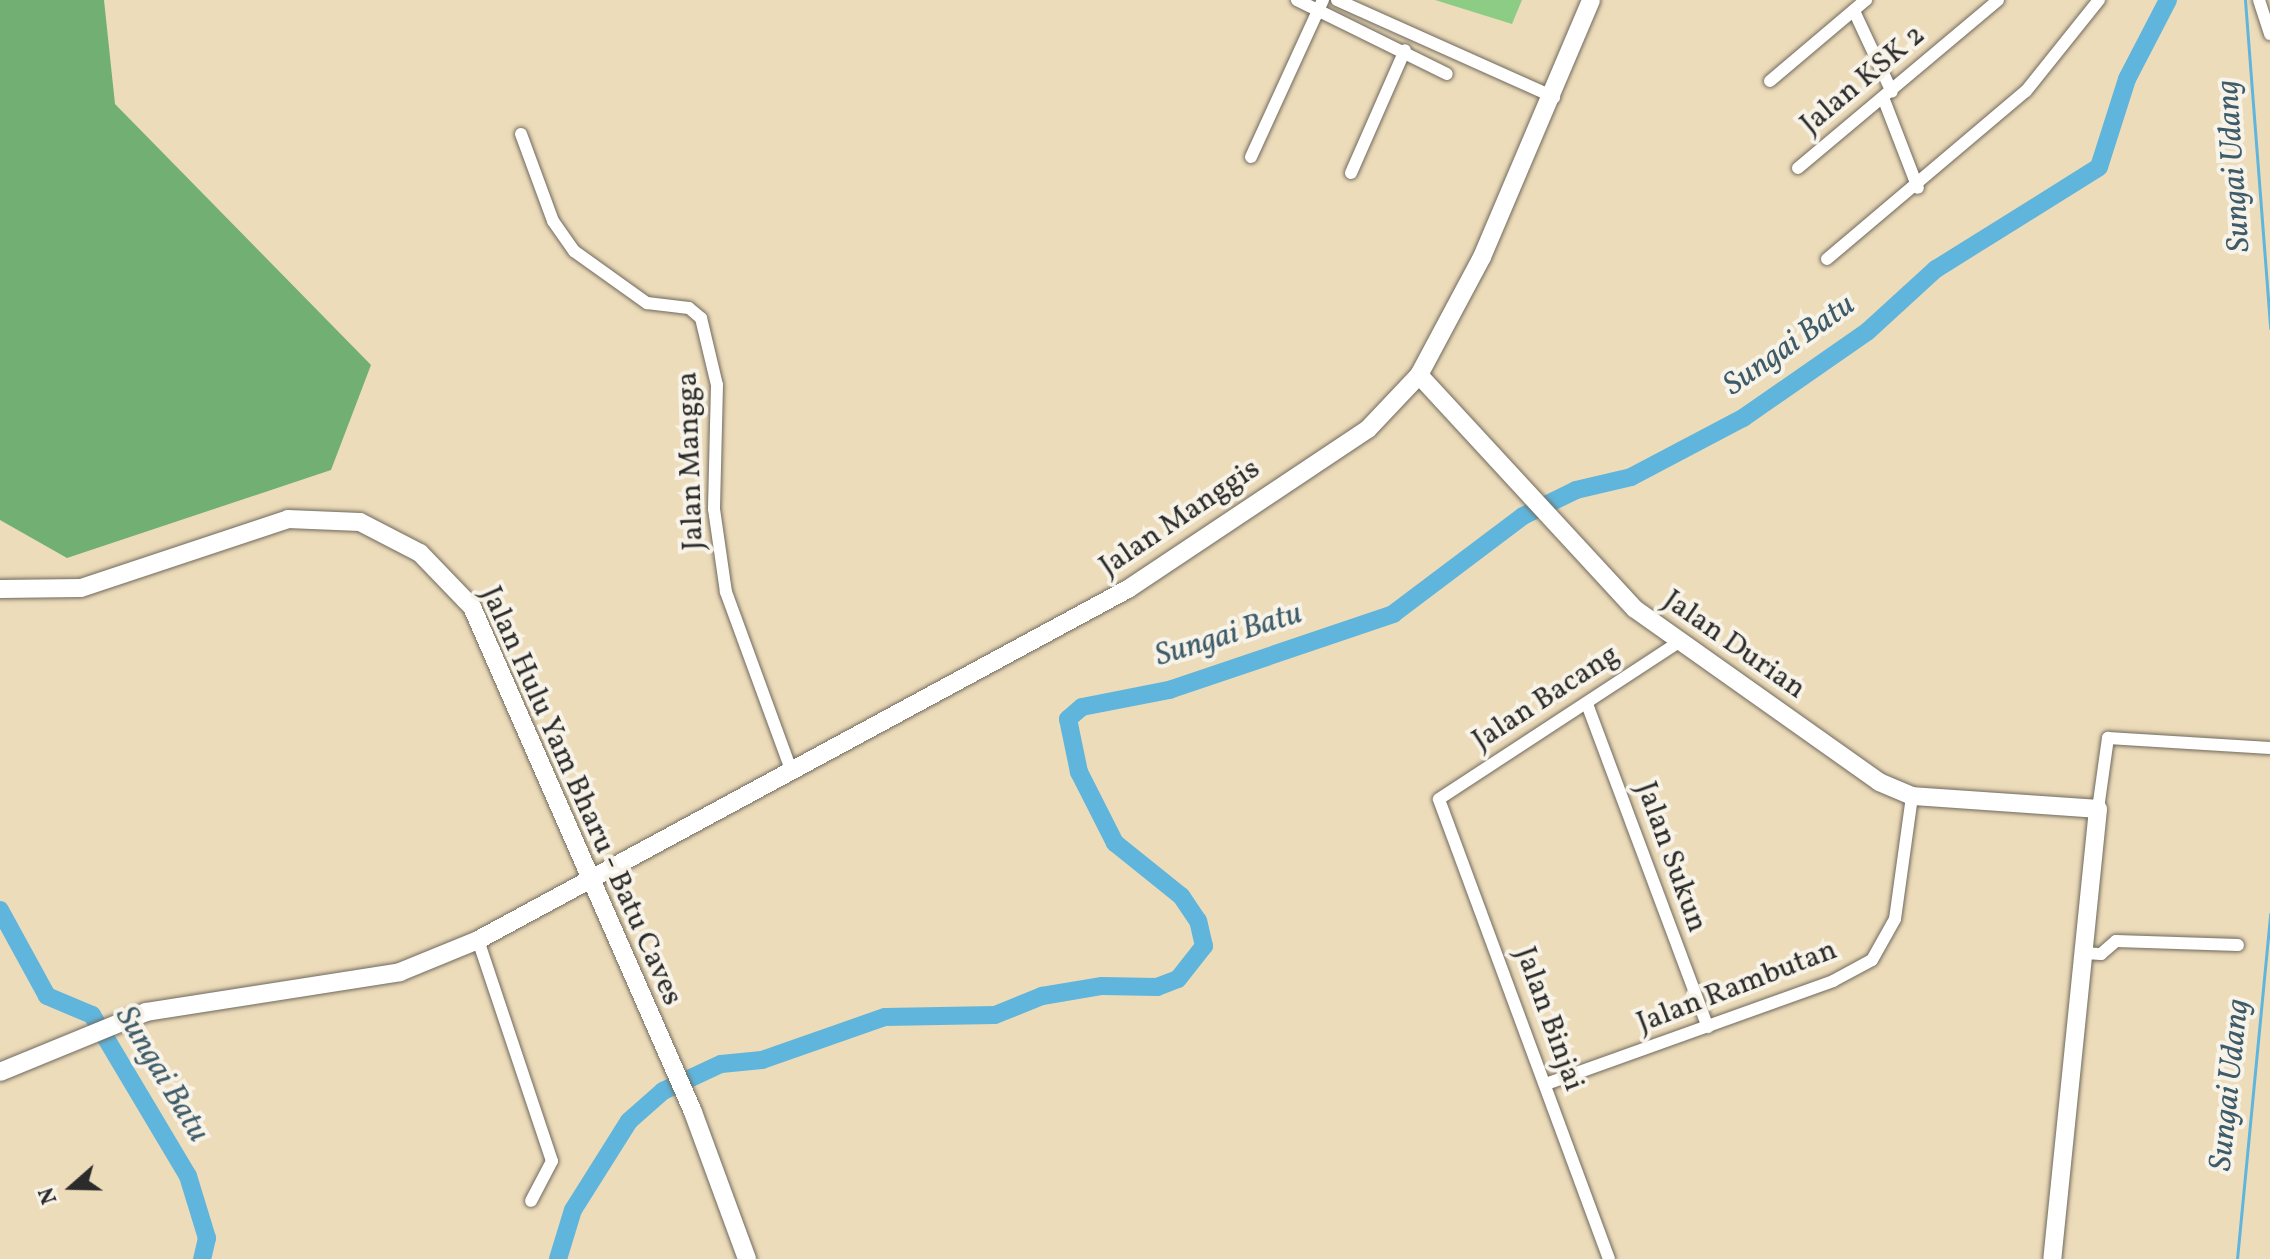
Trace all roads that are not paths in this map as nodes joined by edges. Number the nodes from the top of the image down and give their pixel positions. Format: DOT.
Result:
graph roads {
  1 [pos="1297,0"];
  2 [pos="1337,0"];
  3 [pos="1591,0"];
  4 [pos="1866,0"];
  5 [pos="1998,0"];
  6 [pos="2099,0"];
  7 [pos="2259,0"];
  8 [pos="1321,6"];
  9 [pos="1854,11"];
  10 [pos="2270,34"];
  11 [pos="1411,36"];
  12 [pos="1404,54"];
  13 [pos="1447,74"];
  14 [pos="1770,81"];
  15 [pos="1888,96"];
  16 [pos="1554,97"];
  17 [pos="521,134"];
  18 [pos="1251,157"];
  19 [pos="1798,168"];
  20 [pos="1351,173"];
  21 [pos="1918,188"];
  22 [pos="1827,259"];
  23 [pos="1419,375"];
  24 [pos="0,589"];
  25 [pos="1680,641"];
  26 [pos="1587,704"];
  27 [pos="2270,748"];
  28 [pos="792,772"];
  29 [pos="1912,796"];
  30 [pos="1439,799"];
  31 [pos="2098,809"];
  32 [pos="591,881"];
  33 [pos="478,940"];
  34 [pos="2238,945"];
  35 [pos="2085,953"];
  36 [pos="1708,1027"];
  37 [pos="0,1072"];
  38 [pos="1546,1084"];
  39 [pos="531,1201"];
  40 [pos="747,1259"];
  41 [pos="1609,1259"];
  42 [pos="2052,1259"];
  1 -- 8 [label="street"];
  2 -- 11 [label="street"];
  3 -- 16 [label="street, Jalan Manggis"];
  4 -- 9 [label="street"];
  5 -- 15 [label="street, Jalan KSK 2"];
  6 -- 21 [label="street"];
  7 -- 10 [label="street"];
  8 -- 12 [label="street"];
  8 -- 18 [label="street"];
  9 -- 14 [label="street"];
  9 -- 15 [label="street"];
  11 -- 12 [label="street"];
  11 -- 16 [label="street"];
  12 -- 13 [label="street"];
  12 -- 20 [label="street"];
  15 -- 19 [label="street, Jalan KSK 2"];
  15 -- 21 [label="street"];
  16 -- 23 [label="street, Jalan Manggis"];
  17 -- 28 [label="street, Jalan Mangga"];
  21 -- 22 [label="street"];
  23 -- 25 [label="street, Jalan Durian"];
  23 -- 28 [label="street, Jalan Manggis"];
  24 -- 32 [label="street, Jalan Hulu Yam Bharu - Batu Caves"];
  25 -- 26 [label="street, Jalan Bacang"];
  25 -- 29 [label="street, Jalan Durian"];
  26 -- 30 [label="street, Jalan Bacang"];
  26 -- 36 [label="street, Jalan Sukun"];
  27 -- 31 [label="street"];
  28 -- 32 [label="street, Jalan Manggis"];
  29 -- 31 [label="street, Jalan Durian"];
  29 -- 36 [label="street, Jalan Rambutan"];
  30 -- 38 [label="street, Jalan Binjai"];
  31 -- 35 [label="street"];
  32 -- 33 [label="street, Jalan Manggis"];
  32 -- 40 [label="street, Jalan Hulu Yam Bharu - Batu Caves"];
  33 -- 37 [label="street, Jalan Manggis"];
  33 -- 39 [label="street"];
  34 -- 35 [label="street"];
  35 -- 42 [label="street"];
  36 -- 38 [label="street, Jalan Rambutan"];
  38 -- 41 [label="street, Jalan Binjai"];
}
